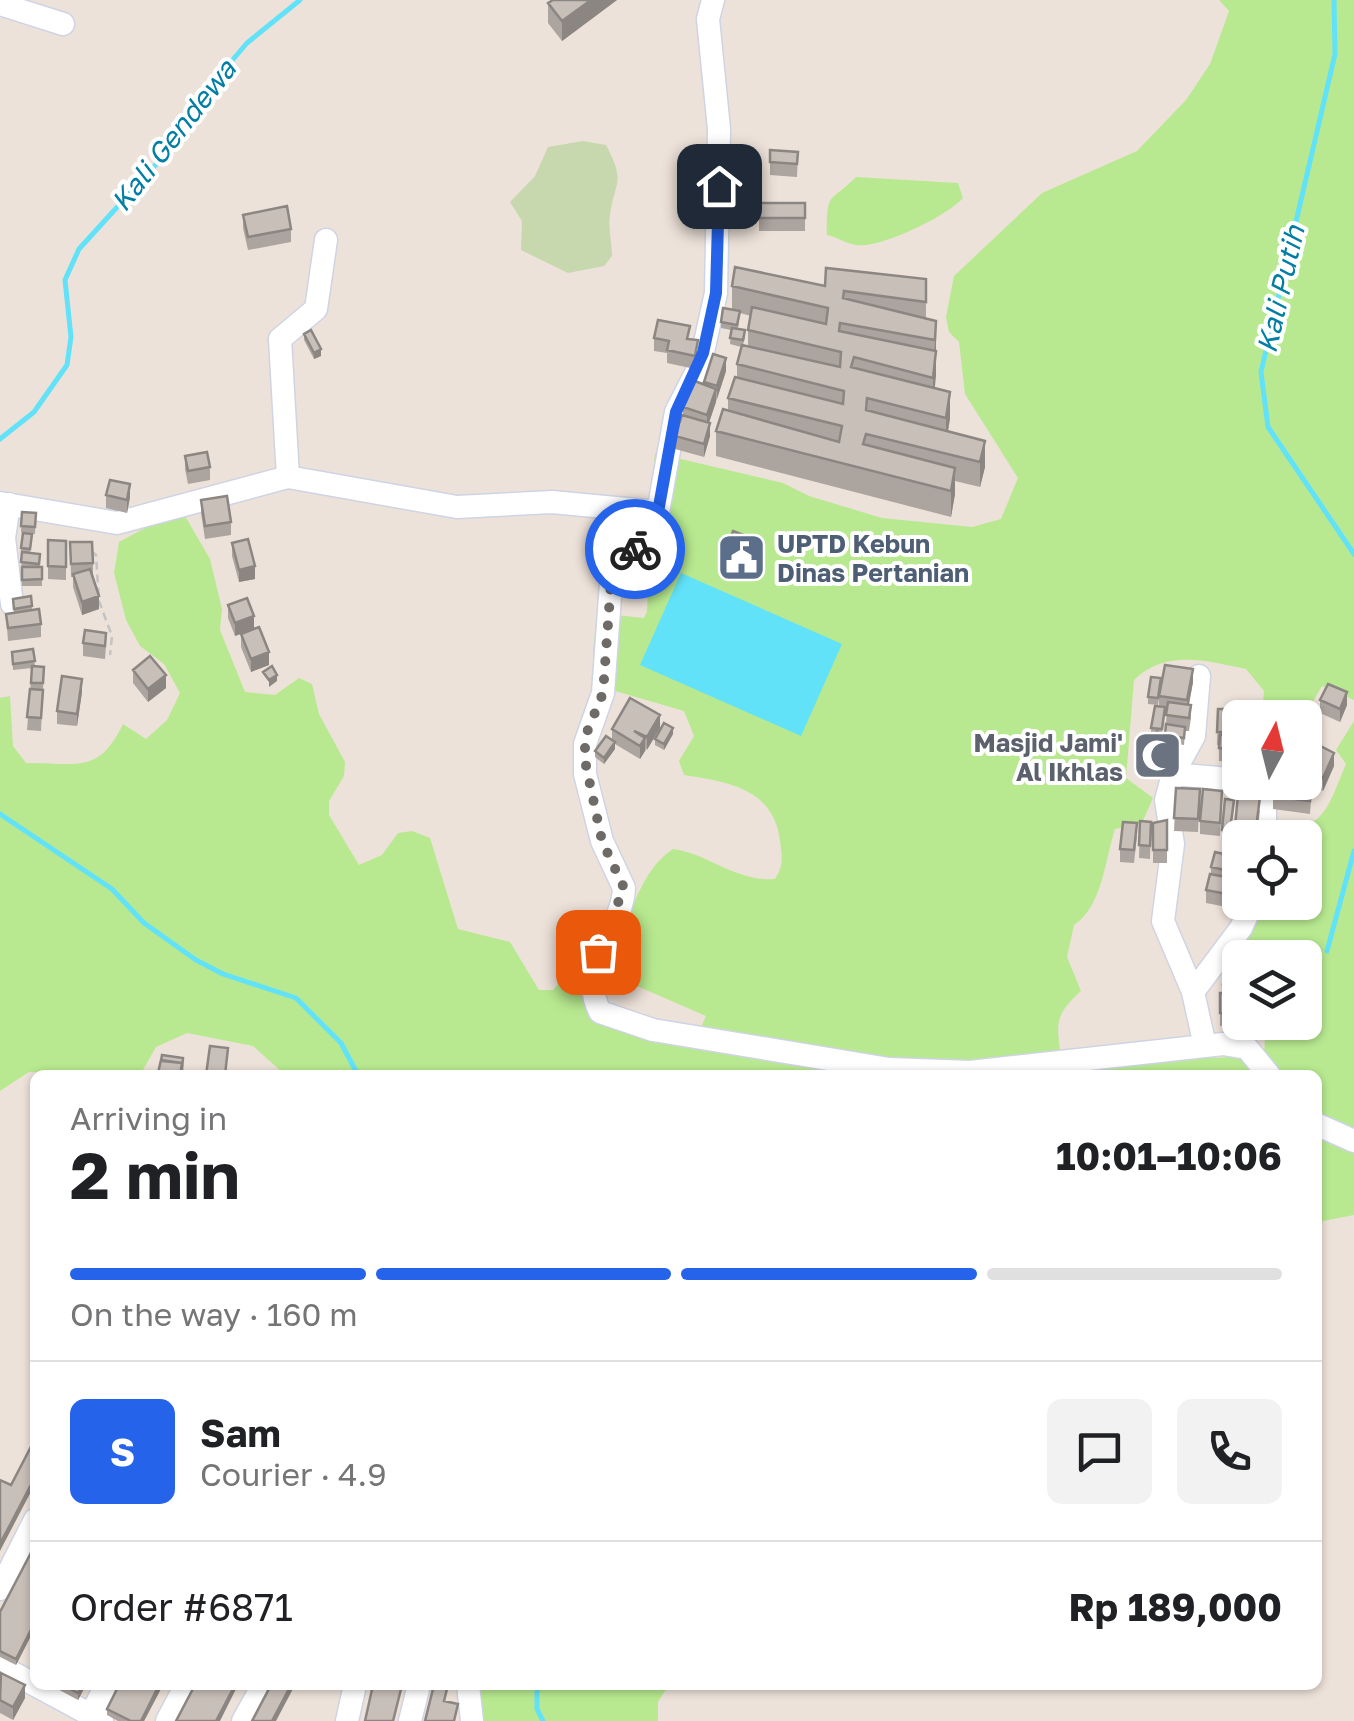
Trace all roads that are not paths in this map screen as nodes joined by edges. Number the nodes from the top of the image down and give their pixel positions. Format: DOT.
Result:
graph roads {
  1 [pos="712,0"];
  2 [pos="0,4"];
  3 [pos="62,24"];
  4 [pos="326,240"];
  5 [pos="288,477"];
  6 [pos="4,504"];
  7 [pos="658,512"];
  8 [pos="12,604"];
  9 [pos="1200,676"];
  10 [pos="1173,774"];
  11 [pos="1222,778"];
  12 [pos="1244,920"];
  13 [pos="1192,992"];
  14 [pos="1205,1046"];
  15 [pos="916,1070"];
  16 [pos="988,1070"];
  17 [pos="1265,1070"];
  18 [pos="1322,1128"];
  19 [pos="1354,1141"];
  20 [pos="30,1530"];
  21 [pos="0,1589"];
  22 [pos="0,1666"];
  23 [pos="30,1674"];
  24 [pos="55,1690"];
  25 [pos="105,1690"];
  26 [pos="183,1690"];
  27 [pos="260,1690"];
  28 [pos="354,1690"];
  29 [pos="418,1690"];
  30 [pos="469,1690"];
  31 [pos="97,1718"];
  32 [pos="167,1721"];
  33 [pos="244,1721"];
  34 [pos="347,1721"];
  35 [pos="410,1721"];
  36 [pos="472,1721"];
  1 -- 7 [label="street"];
  2 -- 3 [label="street"];
  4 -- 5 [label="street"];
  5 -- 6 [label="street"];
  5 -- 7 [label="street"];
  6 -- 8 [label="street"];
  7 -- 15 [label="street"];
  9 -- 10 [label="street"];
  10 -- 11 [label="street"];
  10 -- 13 [label="street"];
  12 -- 13 [label="street"];
  13 -- 14 [label="street"];
  14 -- 16 [label="street"];
  14 -- 17 [label="street"];
  18 -- 19 [label="street"];
  20 -- 21 [label="street"];
  22 -- 23 [label="street"];
  24 -- 31 [label="street"];
  25 -- 31 [label="street"];
  26 -- 32 [label="street"];
  27 -- 33 [label="street"];
  28 -- 34 [label="street"];
  29 -- 35 [label="street"];
  30 -- 36 [label="street"];
}
